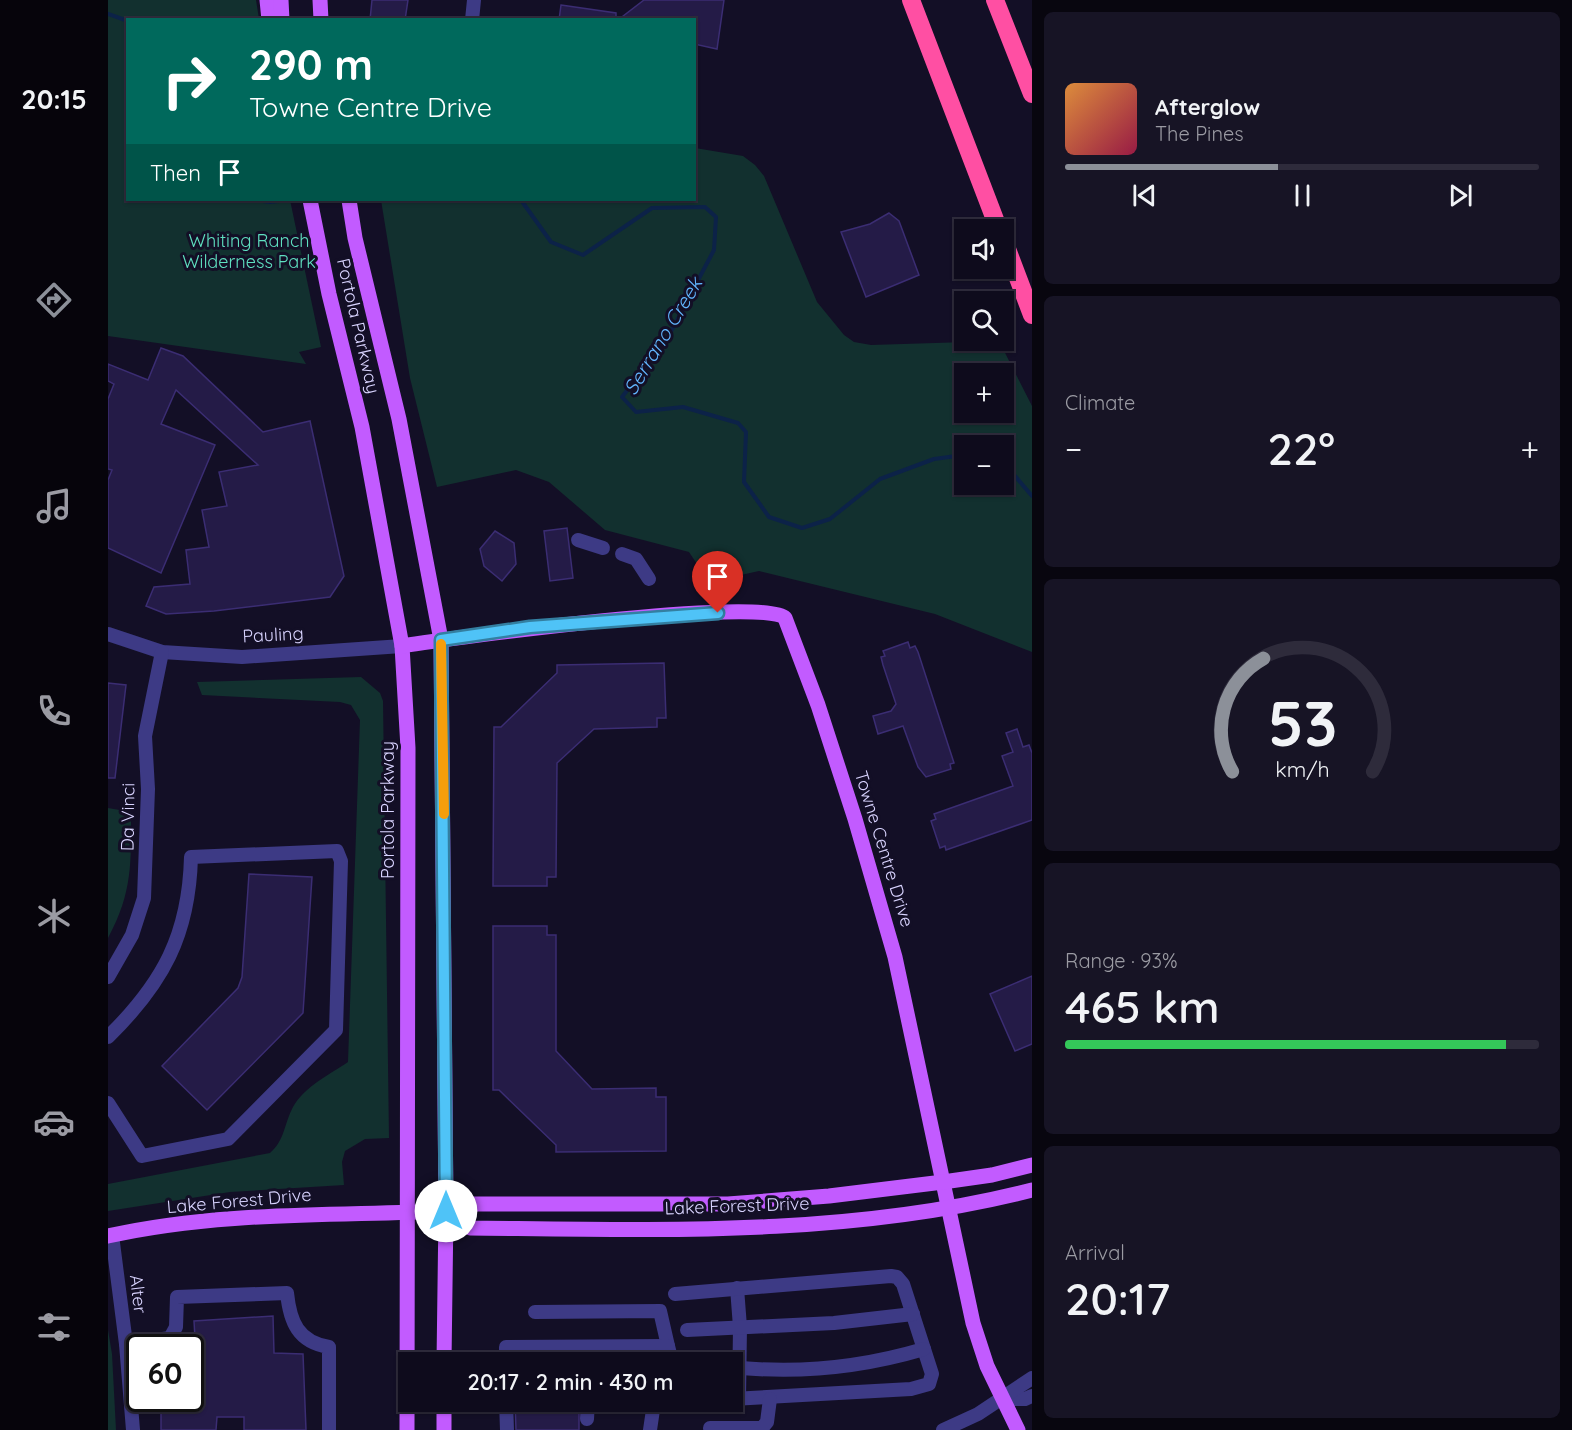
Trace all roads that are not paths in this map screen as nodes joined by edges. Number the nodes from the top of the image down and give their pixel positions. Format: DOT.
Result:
graph roads {
  1 [pos="267,0"];
  2 [pos="281,0"];
  3 [pos="320,0"];
  4 [pos="474,0"];
  5 [pos="898,0"];
  6 [pos="910,0"];
  7 [pos="997,2"];
  8 [pos="269,18"];
  9 [pos="282,18"];
  10 [pos="321,18"];
  11 [pos="472,18"];
  12 [pos="1032,94"];
  13 [pos="967,146"];
  14 [pos="310,201"];
  15 [pos="350,206"];
  16 [pos="995,219"];
  17 [pos="1014,267"];
  18 [pos="1032,315"];
  19 [pos="578,540"];
  20 [pos="603,548"];
  21 [pos="622,554"];
  22 [pos="649,579"];
  23 [pos="108,634"];
  24 [pos="441,640"];
  25 [pos="402,646"];
  26 [pos="162,652"];
  27 [pos="108,977"];
  28 [pos="108,1037"];
  29 [pos="108,1103"];
  30 [pos="1032,1166"];
  31 [pos="943,1182"];
  32 [pos="1032,1190"];
  33 [pos="948,1208"];
  34 [pos="446,1211"];
  35 [pos="408,1212"];
  36 [pos="110,1236"];
  37 [pos="737,1288"];
  38 [pos="675,1294"];
  39 [pos="535,1312"];
  40 [pos="913,1314"];
  41 [pos="740,1328"];
  42 [pos="687,1330"];
  43 [pos="172,1334"];
  44 [pos="126,1344"];
  45 [pos="668,1347"];
  46 [pos="924,1349"];
  47 [pos="444,1352"];
  48 [pos="506,1352"];
  49 [pos="669,1352"];
  50 [pos="738,1352"];
  51 [pos="743,1368"];
  52 [pos="1032,1378"];
  53 [pos="1032,1396"];
  54 [pos="743,1399"];
  55 [pos="770,1399"];
  56 [pos="1003,1400"];
  57 [pos="132,1412"];
  58 [pos="444,1412"];
  59 [pos="506,1412"];
  60 [pos="587,1412"];
  61 [pos="653,1412"];
  62 [pos="587,1419"];
  63 [pos="710,1428"];
  64 [pos="133,1430"];
  65 [pos="329,1430"];
  66 [pos="407,1430"];
  67 [pos="444,1430"];
  68 [pos="507,1430"];
  69 [pos="650,1430"];
  70 [pos="944,1430"];
  71 [pos="1018,1430"];
  1 -- 8 [label="main road"];
  2 -- 9 [label="main road"];
  3 -- 10 [label="main road"];
  4 -- 11 [label="street"];
  5 -- 13 [label="highway"];
  6 -- 13 [label="highway"];
  7 -- 12 [label="highway"];
  13 -- 16 [label="highway"];
  14 -- 25 [label="main road, Portola Parkway"];
  15 -- 24 [label="main road, Portola Parkway"];
  17 -- 18 [label="highway"];
  19 -- 20 [label="street"];
  21 -- 22 [label="street"];
  23 -- 26 [label="street, Pauling"];
  24 -- 25 [label="main road, Pauling"];
  24 -- 31 [label="main road, Towne Centre Drive"];
  24 -- 34 [label="main road, Portola Parkway"];
  25 -- 26 [label="street, Pauling"];
  25 -- 35 [label="main road, Portola Parkway"];
  26 -- 27 [label="street, Da Vinci"];
  28 -- 29 [label="street"];
  30 -- 31 [label="main road, Lake Forest Drive"];
  31 -- 33 [label="main road, Towne Centre Drive"];
  31 -- 34 [label="main road, Lake Forest Drive"];
  32 -- 33 [label="main road, Lake Forest Drive"];
  33 -- 34 [label="main road, Lake Forest Drive"];
  33 -- 56 [label="main road, Towne Centre Drive"];
  34 -- 35 [label="main road, Lake Forest Drive"];
  34 -- 47 [label="main road, Portola Parkway"];
  35 -- 36 [label="main road, Lake Forest Drive"];
  35 -- 66 [label="main road, Portola Parkway"];
  36 -- 44 [label="street, Alter"];
  37 -- 38 [label="street"];
  37 -- 40 [label="street"];
  37 -- 41 [label="street"];
  39 -- 45 [label="street"];
  40 -- 41 [label="street"];
  40 -- 46 [label="street"];
  41 -- 42 [label="street"];
  41 -- 50 [label="street"];
  43 -- 65 [label="street"];
  45 -- 48 [label="street"];
  45 -- 49 [label="street"];
  46 -- 51 [label="street"];
  46 -- 55 [label="street"];
  52 -- 56 [label="street"];
  53 -- 56 [label="street"];
  54 -- 55 [label="street"];
  55 -- 63 [label="street"];
  56 -- 70 [label="street"];
  56 -- 71 [label="main road, Towne Centre Drive"];
  57 -- 64 [label="street, Alter"];
  58 -- 67 [label="main road"];
  59 -- 68 [label="street"];
  60 -- 62 [label="street"];
  61 -- 69 [label="street"];
}
